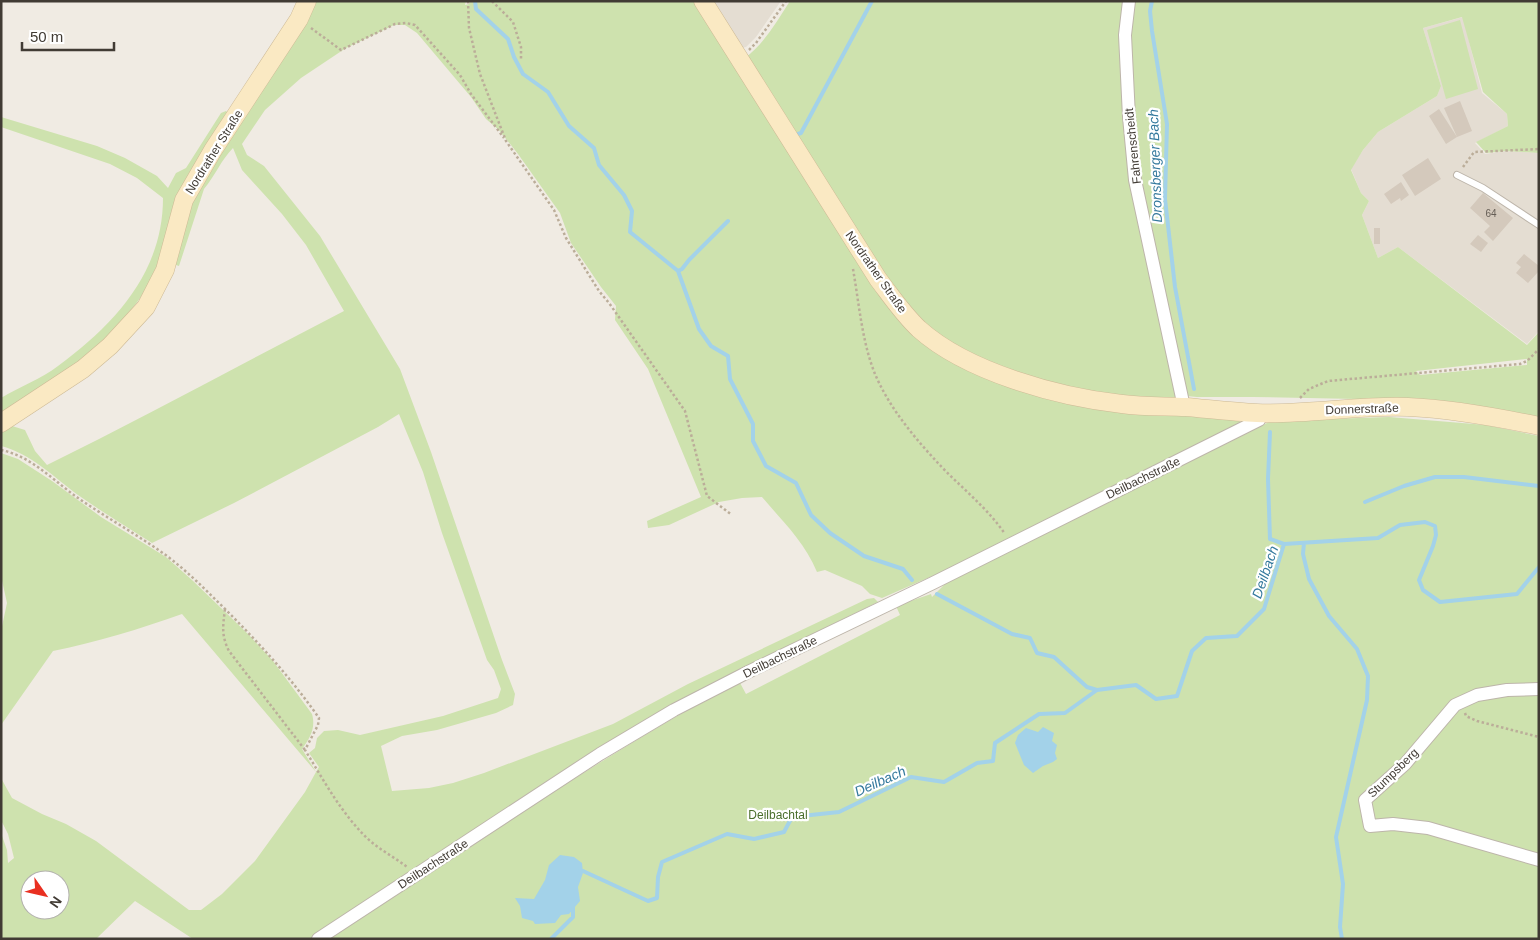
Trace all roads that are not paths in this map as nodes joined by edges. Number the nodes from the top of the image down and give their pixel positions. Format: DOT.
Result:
graph roads {
  1 [pos="703,1"];
  2 [pos="1129,1"];
  3 [pos="304,8"];
  4 [pos="1457,175"];
  5 [pos="1539,225"];
  6 [pos="1184,407"];
  7 [pos="1258,413"];
  8 [pos="1,423"];
  9 [pos="1539,426"];
  10 [pos="1539,689"];
  11 [pos="1539,860"];
  12 [pos="318,939"];
  1 -- 6 [label="main road, Nordrather Straße"];
  2 -- 6 [label="street, Fahrenscheidt"];
  3 -- 8 [label="main road, Nordrather Straße"];
  4 -- 5 [label="lane"];
  6 -- 7 [label="main road, Donnerstraße"];
  7 -- 9 [label="main road, Donnerstraße"];
  7 -- 12 [label="street, Deilbachstraße"];
  10 -- 11 [label="street, Stumpsberg"];
}
